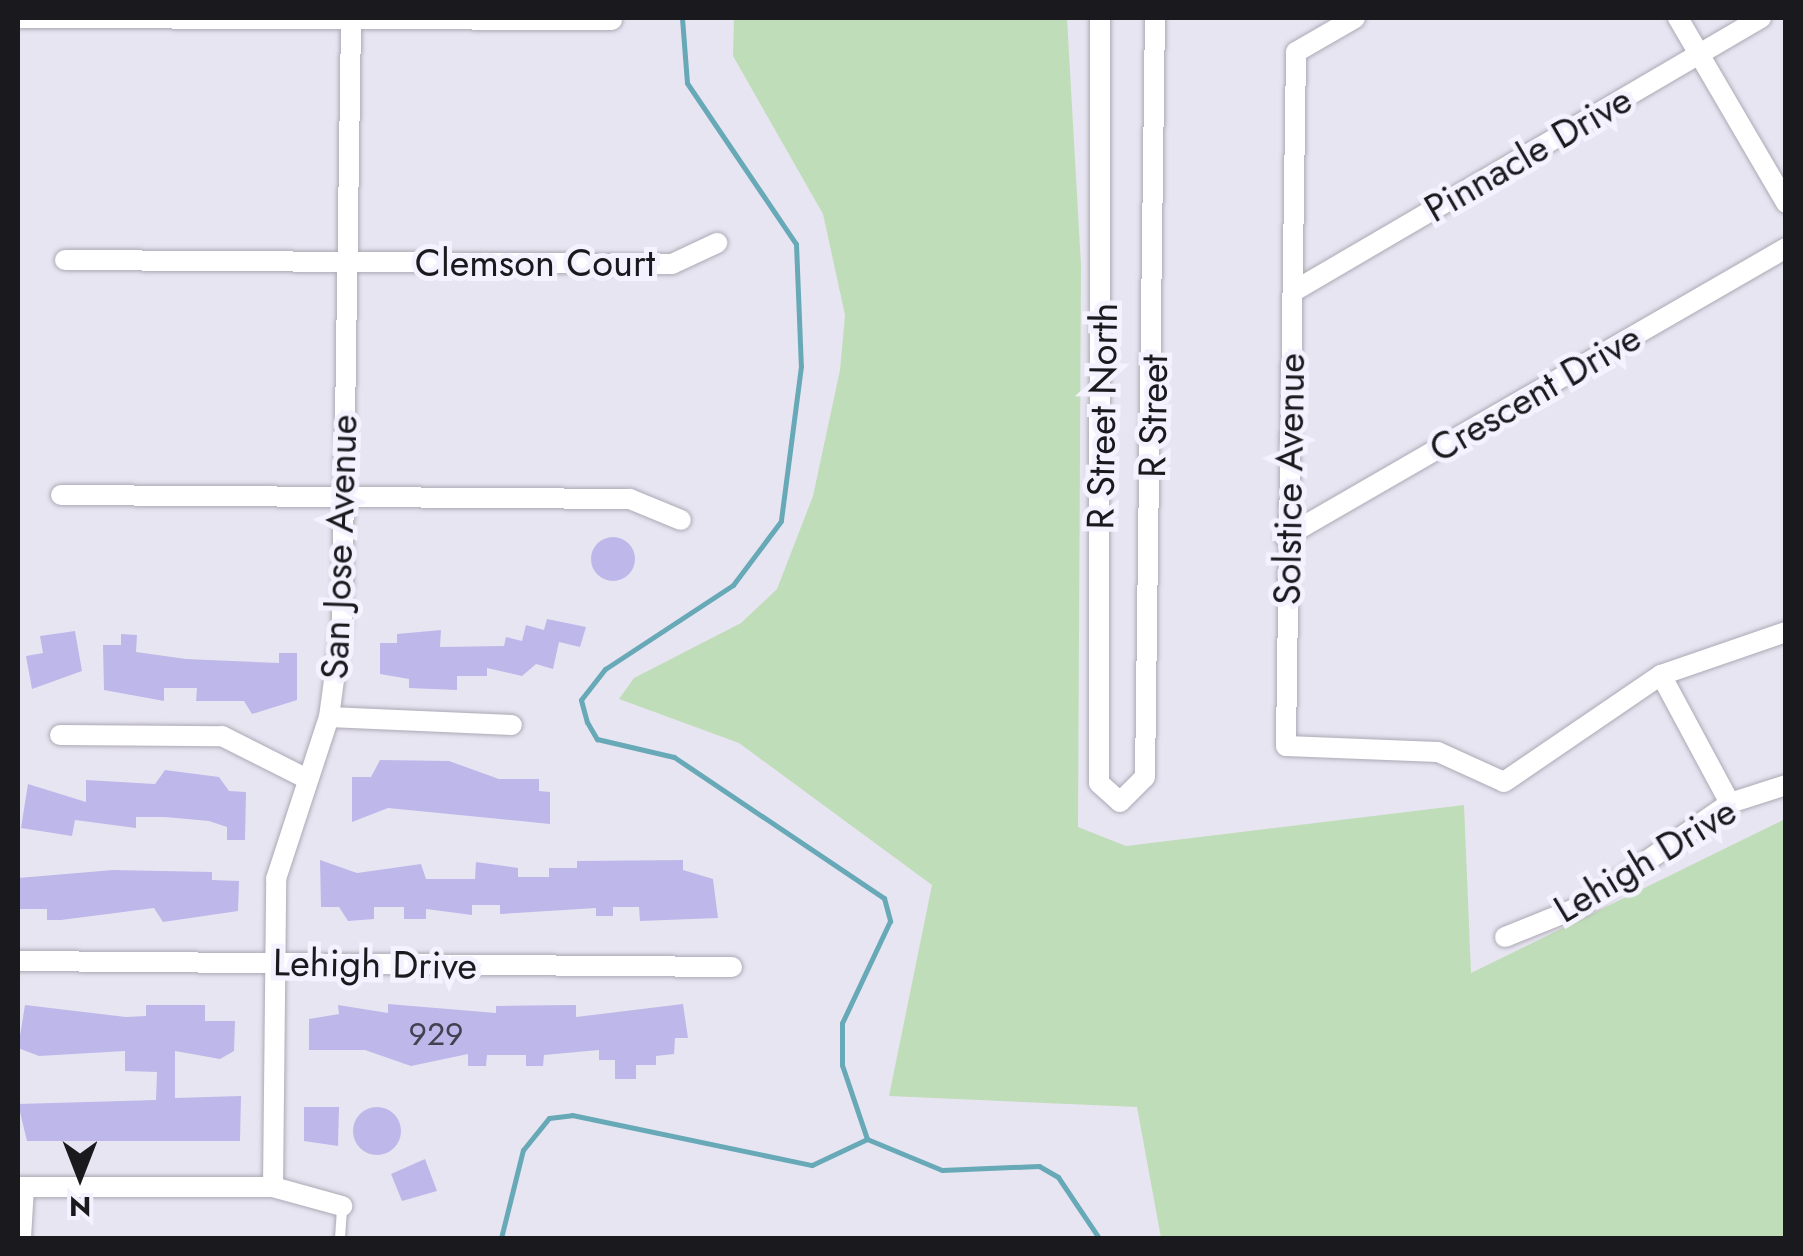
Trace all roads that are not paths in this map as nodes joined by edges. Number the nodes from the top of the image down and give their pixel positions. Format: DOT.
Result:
graph roads {
  1 [pos="18,18"];
  2 [pos="351,18"];
  3 [pos="1100,18"];
  4 [pos="1155,18"];
  5 [pos="1354,18"];
  6 [pos="1678,18"];
  7 [pos="1761,18"];
  8 [pos="612,20"];
  9 [pos="1695,56"];
  10 [pos="1786,203"];
  11 [pos="717,243"];
  12 [pos="1786,248"];
  13 [pos="65,260"];
  14 [pos="348,261"];
  15 [pos="1294,291"];
  16 [pos="61,495"];
  17 [pos="344,496"];
  18 [pos="681,520"];
  19 [pos="1285,537"];
  20 [pos="1786,632"];
  21 [pos="1661,675"];
  22 [pos="329,717"];
  23 [pos="512,725"];
  24 [pos="60,735"];
  25 [pos="305,778"];
  26 [pos="1786,785"];
  27 [pos="1120,802"];
  28 [pos="1730,804"];
  29 [pos="1505,937"];
  30 [pos="18,961"];
  31 [pos="271,962"];
  32 [pos="732,967"];
  33 [pos="21,1187"];
  34 [pos="272,1187"];
  35 [pos="342,1206"];
  36 [pos="21,1238"];
  37 [pos="340,1238"];
  1 -- 2 [label="street"];
  2 -- 8 [label="street"];
  2 -- 14 [label="street, San Jose Avenue"];
  3 -- 27 [label="street, R Street North"];
  4 -- 27 [label="street, R Street"];
  5 -- 15 [label="street, Solstice Avenue"];
  6 -- 9 [label="street"];
  7 -- 9 [label="street, Pinnacle Drive"];
  9 -- 10 [label="street"];
  9 -- 15 [label="street, Pinnacle Drive"];
  11 -- 14 [label="street, Clemson Court"];
  12 -- 19 [label="street, Crescent Drive"];
  13 -- 14 [label="street, Clemson Court"];
  14 -- 17 [label="street, San Jose Avenue"];
  15 -- 19 [label="street, Solstice Avenue"];
  16 -- 17 [label="street"];
  17 -- 18 [label="street"];
  17 -- 22 [label="street, San Jose Avenue"];
  19 -- 21 [label="street, Solstice Avenue"];
  20 -- 21 [label="street"];
  21 -- 28 [label="street"];
  22 -- 23 [label="street"];
  22 -- 25 [label="street, San Jose Avenue"];
  24 -- 25 [label="street"];
  25 -- 31 [label="street, San Jose Avenue"];
  26 -- 28 [label="street, Lehigh Drive"];
  28 -- 29 [label="street, Lehigh Drive"];
  30 -- 31 [label="street, Lehigh Drive"];
  31 -- 32 [label="street, Lehigh Drive"];
  31 -- 34 [label="street, San Jose Avenue"];
  33 -- 34 [label="street"];
  33 -- 36 [label="street"];
  34 -- 35 [label="street"];
  35 -- 37 [label="lane"];
}
